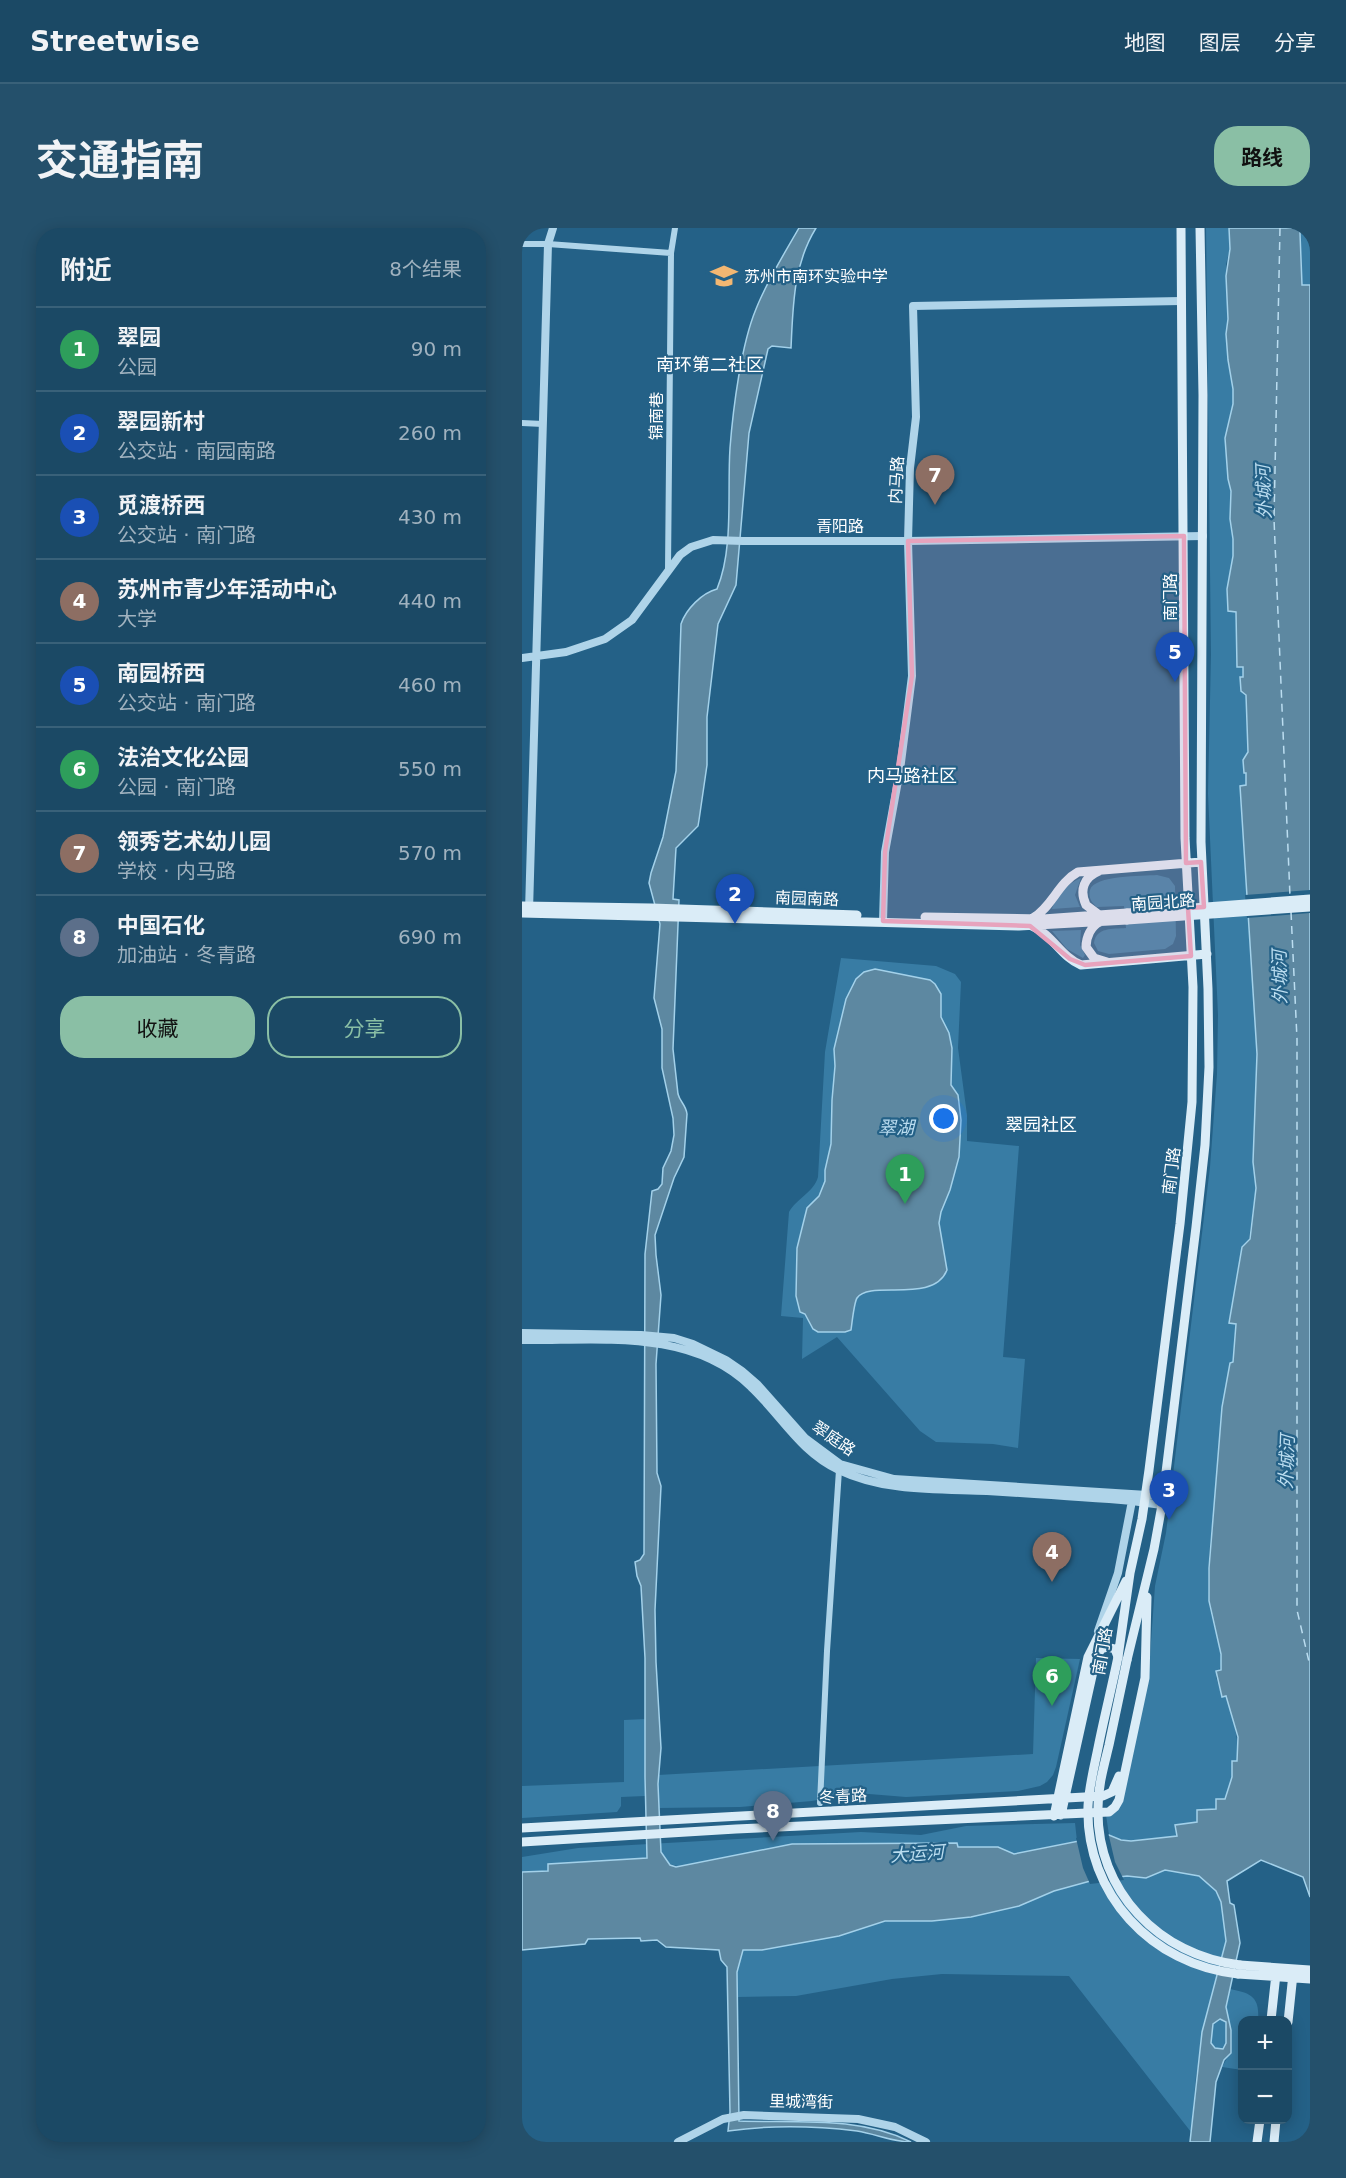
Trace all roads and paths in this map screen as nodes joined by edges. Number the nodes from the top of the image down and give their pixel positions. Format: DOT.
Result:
graph roads {
  1 [pos="553,228"];
  2 [pos="675,228"];
  3 [pos="1181,228"];
  4 [pos="1200,228"];
  5 [pos="522,244"];
  6 [pos="548,244"];
  7 [pos="671,253"];
  8 [pos="1181,301"];
  9 [pos="522,423"];
  10 [pos="543,424"];
  11 [pos="1184,536"];
  12 [pos="1203,536"];
  13 [pos="908,541"];
  14 [pos="668,569"];
  15 [pos="537,655"];
  16 [pos="522,658"];
  17 [pos="1186,862"];
  18 [pos="1201,862"];
  19 [pos="1107,868"];
  20 [pos="1310,899"];
  21 [pos="1310,907"];
  22 [pos="525,910"];
  23 [pos="1127,917"];
  24 [pos="883,918"];
  25 [pos="1101,918"];
  26 [pos="1019,922"];
  27 [pos="1030,922"];
  28 [pos="1207,954"];
  29 [pos="1191,956"];
  30 [pos="1112,963"];
  31 [pos="522,1333"];
  32 [pos="640,1338"];
  33 [pos="522,1340"];
  34 [pos="662,1340"];
  35 [pos="839,1470"];
  36 [pos="1145,1499"];
  37 [pos="1132,1501"];
  38 [pos="1163,1501"];
  39 [pos="1130,1573"];
  40 [pos="1147,1579"];
  41 [pos="1093,1644"];
  42 [pos="1123,1659"];
  43 [pos="1061,1799"];
  44 [pos="820,1803"];
  45 [pos="1058,1816"];
  46 [pos="522,1828"];
  47 [pos="522,1842"];
  48 [pos="1310,1970"];
  49 [pos="1276,1973"];
  50 [pos="1293,1974"];
  51 [pos="1310,1979"];
  52 [pos="1271,2016"];
  53 [pos="1288,2016"];
  54 [pos="1259,2124"];
  55 [pos="1276,2124"];
  56 [pos="678,2142"];
  57 [pos="926,2142"];
  58 [pos="1257,2142"];
  59 [pos="1274,2142"];
  1 -- 6 [label="street"];
  2 -- 7 [label="street, 锦南巷"];
  3 -- 8 [label="main road, 南门路"];
  4 -- 12 [label="main road, 南门路"];
  5 -- 6 [label="street"];
  6 -- 7 [label="street"];
  6 -- 10 [label="street"];
  7 -- 14 [label="street, 锦南巷"];
  8 -- 11 [label="main road, 南门路"];
  8 -- 13 [label="street, 内马路"];
  9 -- 10 [label="street"];
  10 -- 15 [label="street"];
  11 -- 12 [label="street, 青阳路"];
  11 -- 13 [label="street, 青阳路"];
  11 -- 17 [label="main road, 南门路"];
  12 -- 18 [label="main road, 南门路"];
  13 -- 14 [label="street, 青阳路"];
  13 -- 24 [label="street, 内马路"];
  14 -- 15 [label="street, 青阳路"];
  15 -- 16 [label="street, 青阳路"];
  15 -- 22 [label="street"];
  17 -- 18 [label="main road"];
  17 -- 19 [label="main road"];
  17 -- 29 [label="main road, 南门路"];
  18 -- 28 [label="main road, 南门路"];
  19 -- 25 [label="main road"];
  19 -- 27 [label="main road"];
  20 -- 23 [label="main road, 南园北路, bridge"];
  21 -- 23 [label="main road, 南园北路, bridge"];
  22 -- 24 [label="main road, 南园南路"];
  23 -- 25 [label="main road, 南园北路"];
  24 -- 26 [label="main road, 南园南路"];
  25 -- 27 [label="main road, 南园北路"];
  25 -- 30 [label="main road"];
  26 -- 27 [label="main road, 南园北路"];
  27 -- 30 [label="main road"];
  28 -- 29 [label="main road"];
  28 -- 38 [label="main road, 南门路"];
  29 -- 30 [label="main road"];
  29 -- 36 [label="main road, 南门路"];
  31 -- 32 [label="street, 翠庭路"];
  32 -- 33 [label="street, 翠庭路"];
  32 -- 34 [label="street, 翠庭路"];
  34 -- 35 [label="street, 翠庭路"];
  34 -- 36 [label="street, 翠庭路"];
  35 -- 37 [label="street, 翠庭路"];
  35 -- 44 [label="street"];
  36 -- 37 [label="street, 翠庭路"];
  36 -- 38 [label="street, 翠庭路"];
  36 -- 39 [label="main road, 南门路"];
  37 -- 41 [label="street"];
  38 -- 40 [label="main road, 南门路"];
  39 -- 41 [label="main road"];
  39 -- 42 [label="main road, 南门路"];
  40 -- 42 [label="main road, 南门路"];
  40 -- 45 [label="main road, 冬青路"];
  41 -- 43 [label="main road"];
  42 -- 43 [label="main road"];
  42 -- 43 [label="main road, 冬青路"];
  42 -- 49 [label="main road, 南门路, bridge"];
  43 -- 45 [label="main road"];
  43 -- 46 [label="main road, 冬青路"];
  45 -- 47 [label="main road, 冬青路"];
  48 -- 50 [label="main road"];
  49 -- 50 [label="main road, 南门路"];
  49 -- 52 [label="main road"];
  50 -- 51 [label="main road"];
  50 -- 53 [label="main road"];
  54 -- 58 [label="main road"];
  55 -- 59 [label="main road"];
  56 -- 57 [label="street, 里城湾街"];
}
